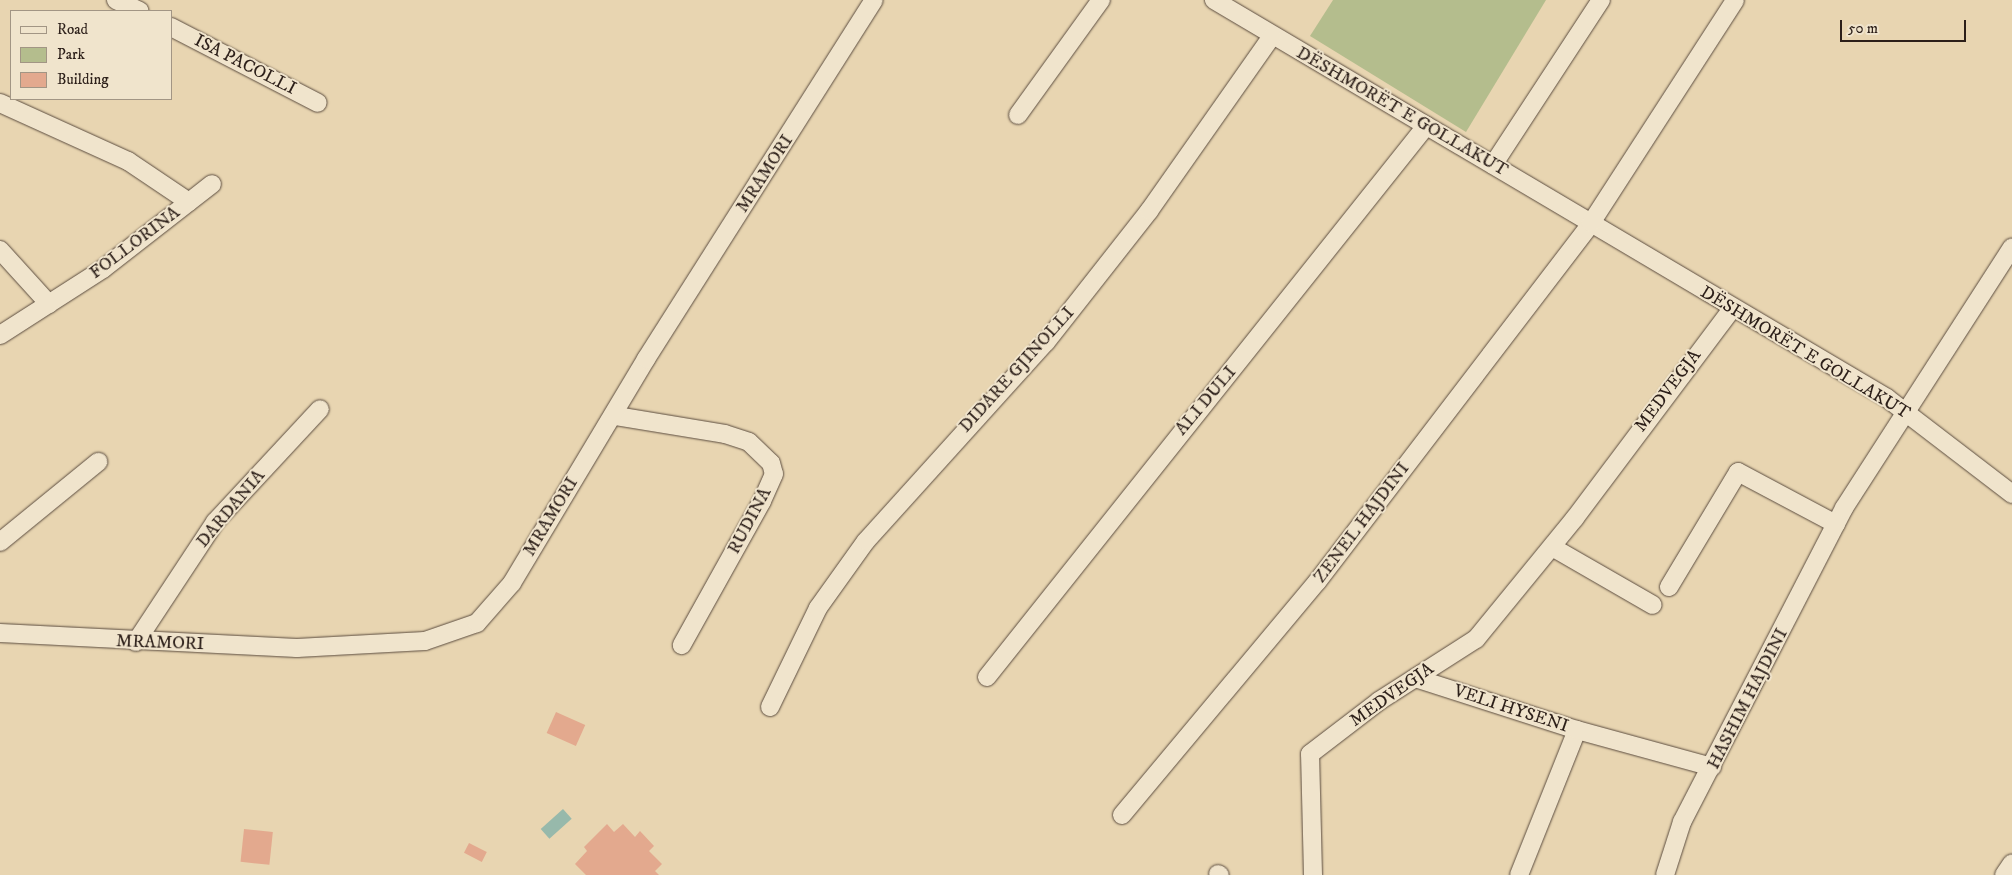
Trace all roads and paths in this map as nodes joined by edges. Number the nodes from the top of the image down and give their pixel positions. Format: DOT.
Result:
graph roads {
  1 [pos="116,0"];
  2 [pos="874,0"];
  3 [pos="1101,0"];
  4 [pos="1214,0"];
  5 [pos="1601,0"];
  6 [pos="1735,0"];
  7 [pos="138,10"];
  8 [pos="172,28"];
  9 [pos="1272,36"];
  10 [pos="0,103"];
  11 [pos="318,103"];
  12 [pos="1018,115"];
  13 [pos="1426,126"];
  14 [pos="1493,165"];
  15 [pos="212,184"];
  16 [pos="190,202"];
  17 [pos="1591,223"];
  18 [pos="0,250"];
  19 [pos="2011,251"];
  20 [pos="49,304"];
  21 [pos="1732,309"];
  22 [pos="0,335"];
  23 [pos="320,409"];
  24 [pos="1905,411"];
  25 [pos="616,416"];
  26 [pos="98,462"];
  27 [pos="2012,494"];
  28 [pos="1836,524"];
  29 [pos="0,542"];
  30 [pos="1552,547"];
  31 [pos="1669,586"];
  32 [pos="1653,605"];
  33 [pos="0,633"];
  34 [pos="136,642"];
  35 [pos="682,645"];
  36 [pos="987,677"];
  37 [pos="1415,678"];
  38 [pos="770,707"];
  39 [pos="1577,730"];
  40 [pos="1712,767"];
  41 [pos="1122,816"];
  42 [pos="2012,863"];
  43 [pos="1313,875"];
  44 [pos="1519,875"];
  45 [pos="1665,875"];
  46 [pos="2004,875"];
  1 -- 7 [label="street"];
  2 -- 25 [label="street, MRAMORI"];
  3 -- 12 [label="street"];
  4 -- 9 [label="street, DËSHMORËT E GOLLAKUT"];
  5 -- 14 [label="street"];
  6 -- 17 [label="street"];
  8 -- 11 [label="street, ISA PACOLLI"];
  9 -- 13 [label="street, DËSHMORËT E GOLLAKUT"];
  9 -- 38 [label="street, DIDARE GJINOLLI"];
  10 -- 16 [label="street, FOLLORINA"];
  13 -- 14 [label="street, DËSHMORËT E GOLLAKUT"];
  13 -- 36 [label="street, ALI DULI"];
  14 -- 17 [label="street, DËSHMORËT E GOLLAKUT"];
  15 -- 16 [label="street"];
  16 -- 20 [label="street, FOLLORINA"];
  17 -- 21 [label="street, DËSHMORËT E GOLLAKUT"];
  17 -- 41 [label="street, ZENEL HAJDINI"];
  18 -- 20 [label="street"];
  19 -- 24 [label="street, HASHIM HAJDINI"];
  20 -- 22 [label="street, FOLLORINA"];
  21 -- 24 [label="street, DËSHMORËT E GOLLAKUT"];
  21 -- 30 [label="street, MEDVEGJA"];
  23 -- 34 [label="street, DARDANIA"];
  24 -- 27 [label="street, DËSHMORËT E GOLLAKUT"];
  24 -- 28 [label="street, HASHIM HAJDINI"];
  25 -- 34 [label="street, MRAMORI"];
  25 -- 35 [label="street, RUDINA"];
  26 -- 29 [label="street"];
  28 -- 31 [label="street"];
  28 -- 40 [label="street, HASHIM HAJDINI"];
  30 -- 32 [label="street"];
  30 -- 37 [label="street, MEDVEGJA"];
  33 -- 34 [label="street, MRAMORI"];
  37 -- 39 [label="street, VELI HYSENI"];
  37 -- 43 [label="street, MEDVEGJA"];
  39 -- 40 [label="street, VELI HYSENI"];
  39 -- 44 [label="street, VELI HYSENI"];
  40 -- 45 [label="street, HASHIM HAJDINI"];
  42 -- 46 [label="street"];
}
